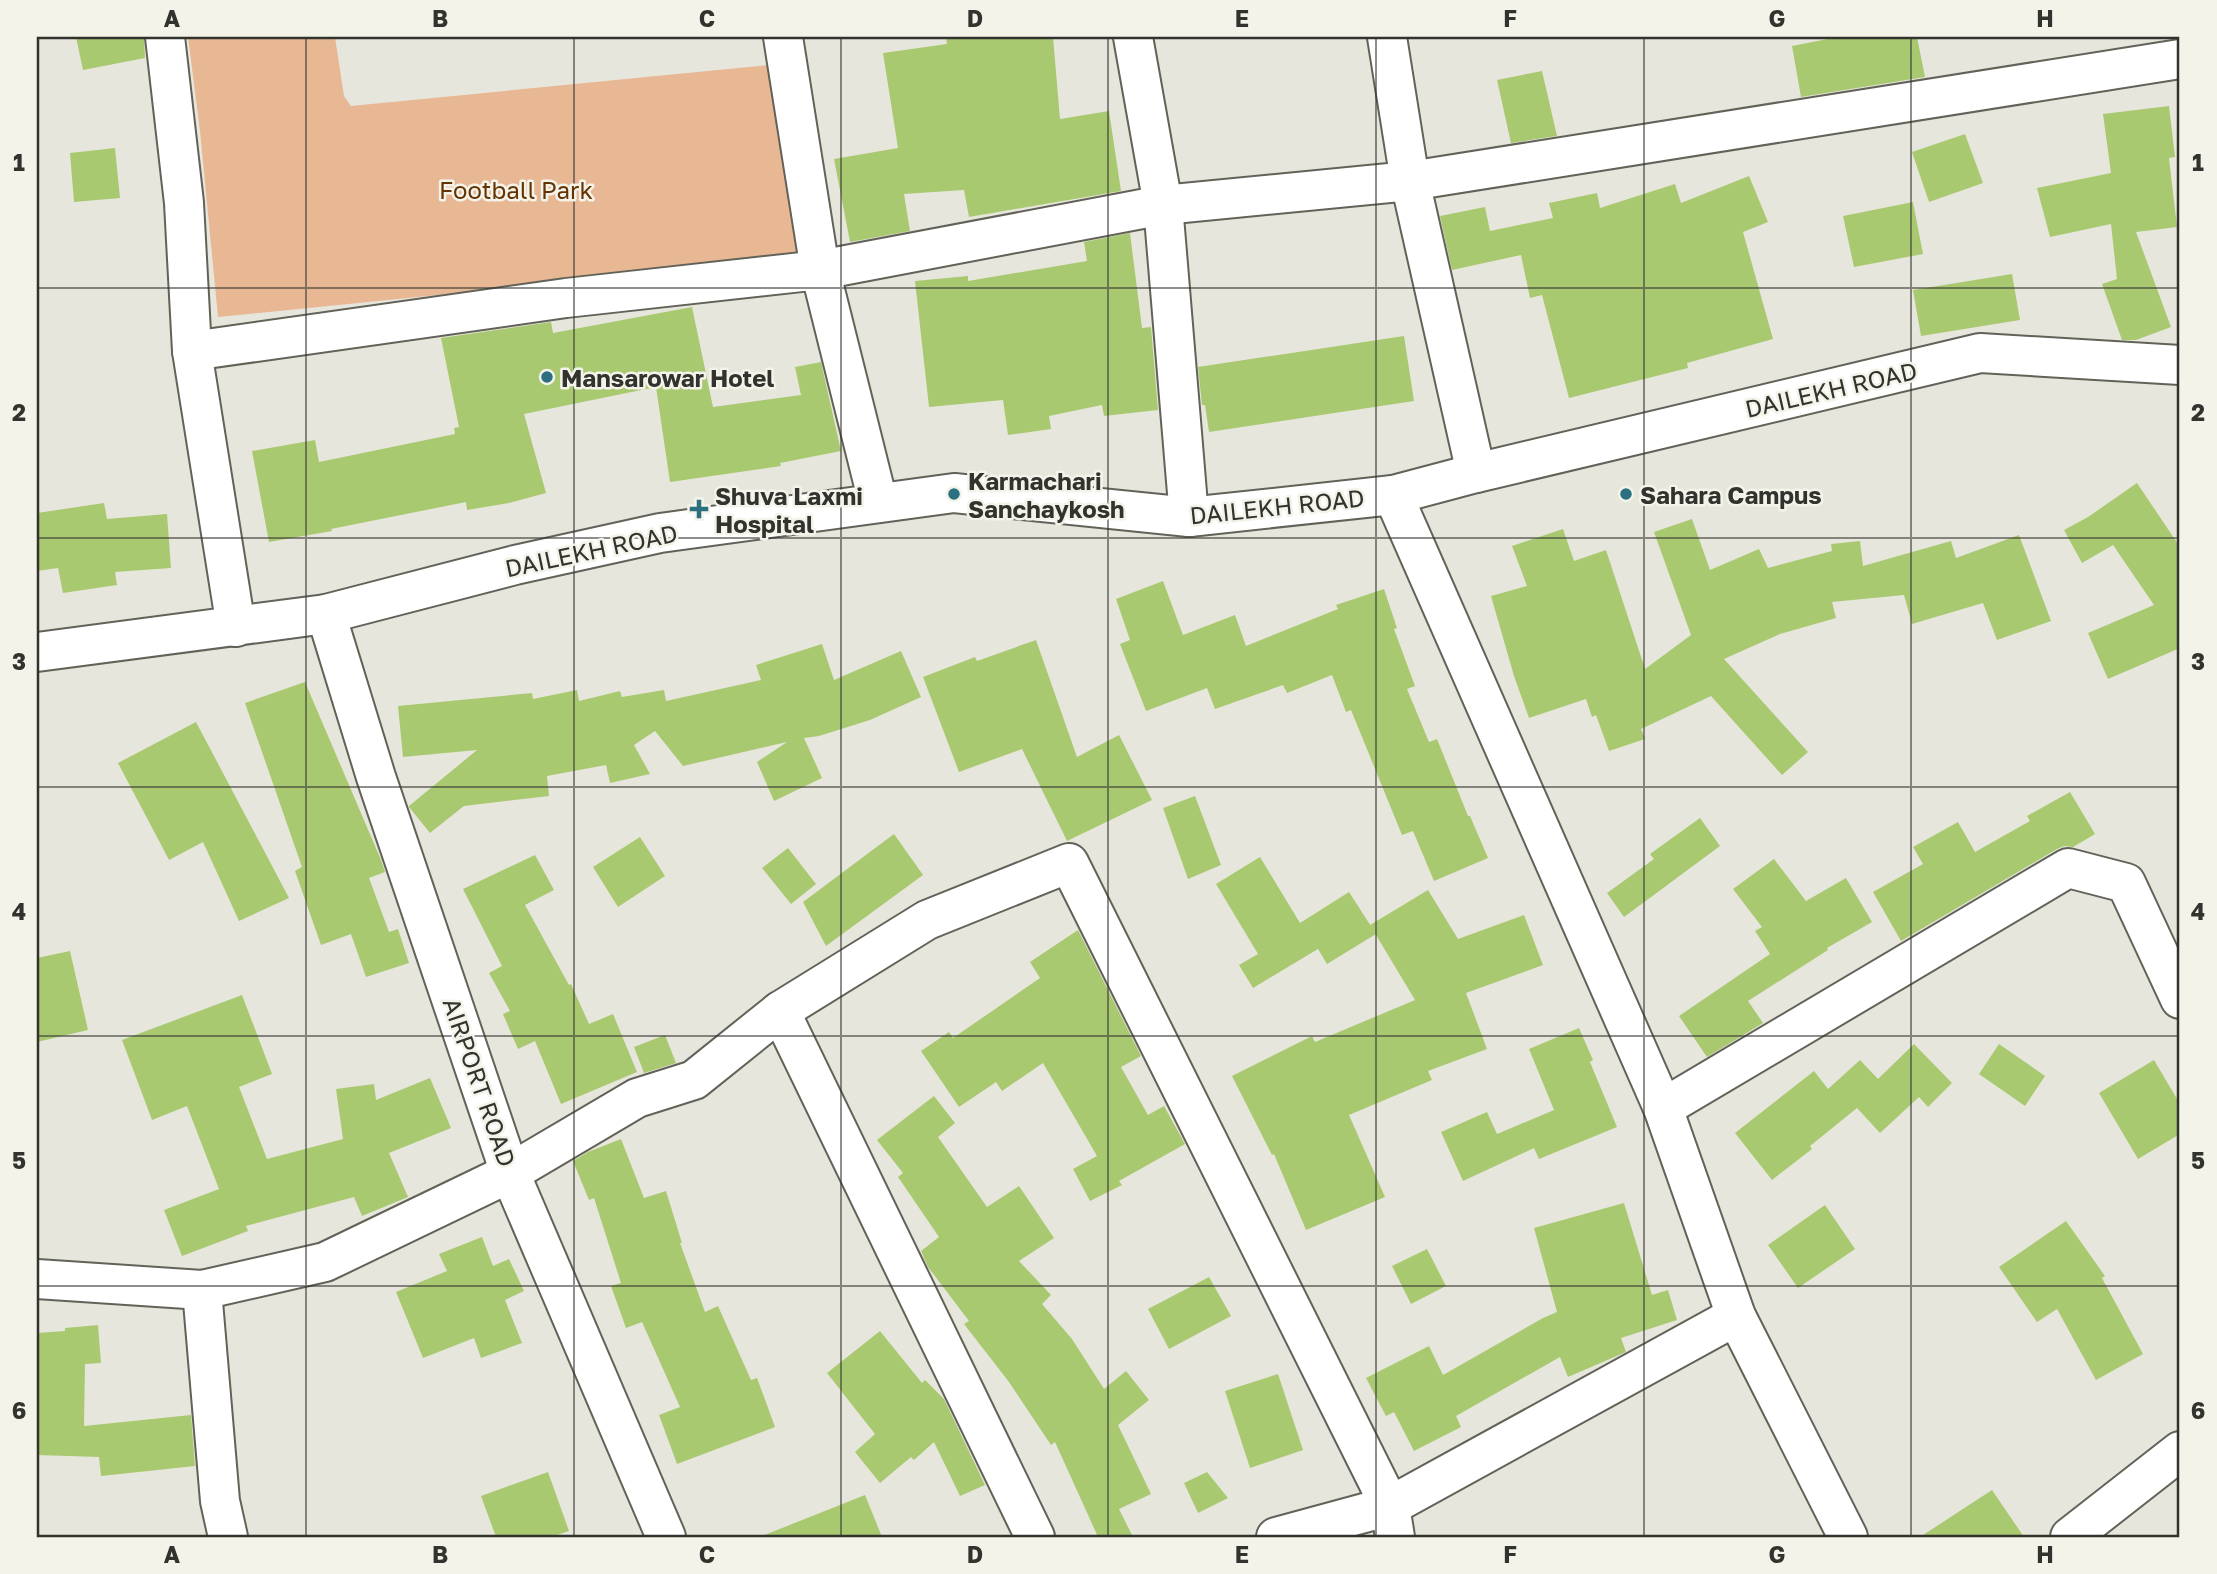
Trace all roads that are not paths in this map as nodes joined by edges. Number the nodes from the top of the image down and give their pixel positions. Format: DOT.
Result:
graph roads {
  1 [pos="165,37"];
  2 [pos="783,37"];
  3 [pos="1133,37"];
  4 [pos="1387,37"];
  5 [pos="2180,59"];
  6 [pos="1410,181"];
  7 [pos="1163,205"];
  8 [pos="820,271"];
  9 [pos="192,351"];
  10 [pos="2180,365"];
  11 [pos="1476,473"];
  12 [pos="1393,495"];
  13 [pos="878,502"];
  14 [pos="1189,517"];
  15 [pos="326,614"];
  16 [pos="236,627"];
  17 [pos="37,652"];
  18 [pos="2180,999"];
  19 [pos="780,1011"];
  20 [pos="1663,1108"];
  21 [pos="510,1173"];
  22 [pos="37,1279"];
  23 [pos="202,1290"];
  24 [pos="1736,1316"];
  25 [pos="2174,1470"];
  26 [pos="1393,1522"];
  27 [pos="229,1537"];
  28 [pos="666,1537"];
  29 [pos="1035,1537"];
  30 [pos="1276,1537"];
  31 [pos="1848,1537"];
  32 [pos="2070,1537"];
  1 -- 9 [label="street"];
  2 -- 8 [label="street"];
  3 -- 7 [label="street"];
  4 -- 6 [label="street"];
  5 -- 6 [label="street"];
  6 -- 7 [label="street"];
  6 -- 11 [label="street"];
  7 -- 8 [label="street"];
  7 -- 14 [label="street"];
  8 -- 9 [label="street"];
  8 -- 13 [label="street"];
  9 -- 16 [label="street"];
  10 -- 11 [label="street, DAILEKH ROAD"];
  11 -- 12 [label="street, DAILEKH ROAD"];
  12 -- 14 [label="street, DAILEKH ROAD"];
  12 -- 20 [label="street"];
  13 -- 14 [label="street, DAILEKH ROAD"];
  13 -- 15 [label="street, DAILEKH ROAD"];
  15 -- 16 [label="street, DAILEKH ROAD"];
  15 -- 21 [label="street, AIRPORT ROAD"];
  16 -- 17 [label="street, DAILEKH ROAD"];
  18 -- 20 [label="street"];
  19 -- 21 [label="street"];
  19 -- 26 [label="street"];
  19 -- 29 [label="street"];
  20 -- 24 [label="street"];
  21 -- 23 [label="street"];
  21 -- 28 [label="street, AIRPORT ROAD"];
  22 -- 23 [label="street"];
  23 -- 27 [label="street"];
  24 -- 26 [label="street"];
  24 -- 31 [label="street"];
  25 -- 32 [label="street"];
  26 -- 30 [label="street"];
}
